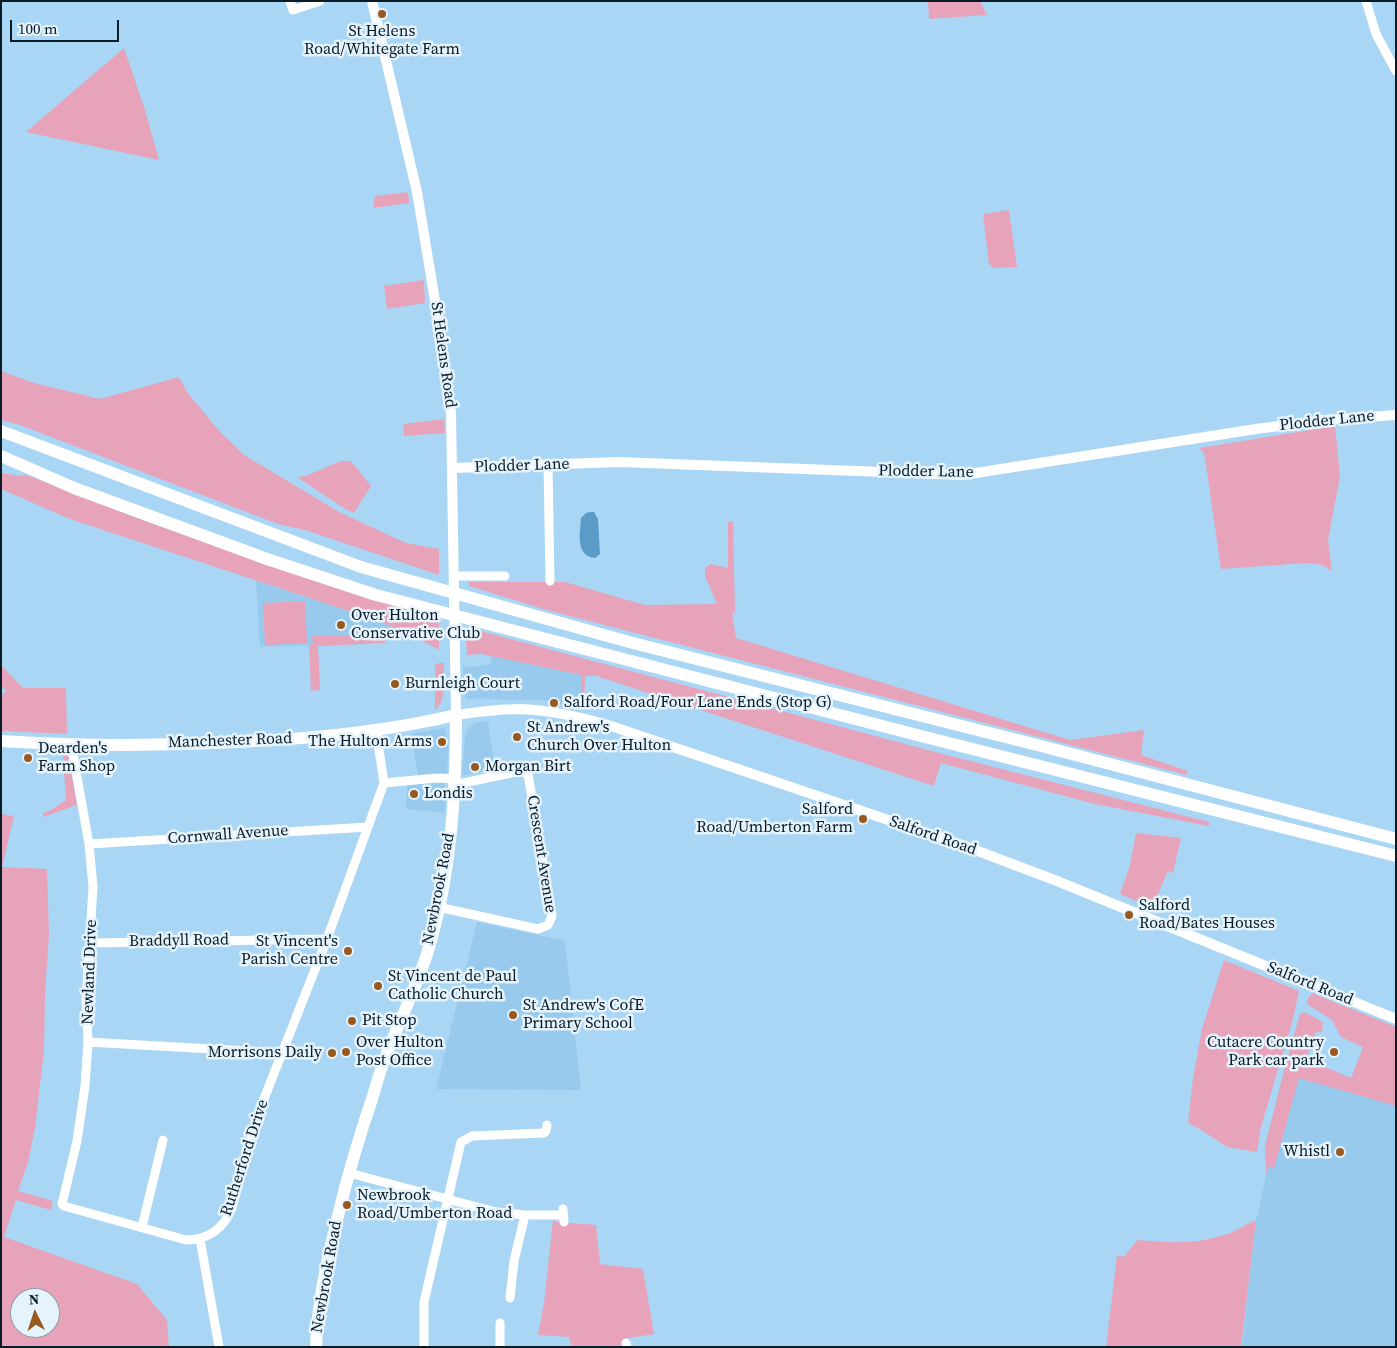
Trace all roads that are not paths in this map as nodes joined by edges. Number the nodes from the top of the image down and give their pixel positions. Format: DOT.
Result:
graph roads {
  1 [pos="290,1"];
  2 [pos="320,1"];
  3 [pos="372,1"];
  4 [pos="1366,1"];
  5 [pos="1396,71"];
  6 [pos="1396,415"];
  7 [pos="1,431"];
  8 [pos="1,456"];
  9 [pos="548,465"];
  10 [pos="453,468"];
  11 [pos="456,573"];
  12 [pos="506,576"];
  13 [pos="550,581"];
  14 [pos="456,714"];
  15 [pos="376,730"];
  16 [pos="1,741"];
  17 [pos="71,743"];
  18 [pos="454,782"];
  19 [pos="384,783"];
  20 [pos="368,827"];
  21 [pos="1396,839"];
  22 [pos="1336,841"];
  23 [pos="89,844"];
  24 [pos="1396,856"];
  25 [pos="1396,860"];
  26 [pos="438,907"];
  27 [pos="327,939"];
  28 [pos="91,943"];
  29 [pos="1396,1019"];
  30 [pos="88,1042"];
  31 [pos="282,1053"];
  32 [pos="547,1125"];
  33 [pos="163,1140"];
  34 [pos="349,1173"];
  35 [pos="446,1200"];
  36 [pos="525,1215"];
  37 [pos="563,1215"];
  38 [pos="142,1227"];
  39 [pos="200,1239"];
  40 [pos="512,1295"];
  41 [pos="500,1323"];
  42 [pos="219,1347"];
  43 [pos="316,1347"];
  44 [pos="424,1347"];
  45 [pos="500,1347"];
  1 -- 2 [label="street"];
  3 -- 10 [label="main road, St Helens Road"];
  4 -- 5 [label="street"];
  6 -- 9 [label="main road, Plodder Lane"];
  7 -- 21 [label="highway"];
  8 -- 22 [label="highway"];
  9 -- 10 [label="main road, Plodder Lane"];
  9 -- 13 [label="street"];
  10 -- 11 [label="main road, St Helens Road"];
  11 -- 12 [label="street"];
  11 -- 14 [label="main road, St Helens Road"];
  14 -- 15 [label="highway, Manchester Road"];
  14 -- 18 [label="highway, Newbrook Road"];
  14 -- 29 [label="main road, Salford Road"];
  15 -- 17 [label="highway, Manchester Road"];
  15 -- 19 [label="street, Rutherford Drive"];
  16 -- 17 [label="highway, Manchester Road"];
  17 -- 23 [label="street, Newland Drive"];
  18 -- 19 [label="street"];
  18 -- 26 [label="highway, Newbrook Road"];
  18 -- 26 [label="street, Crescent Avenue"];
  19 -- 20 [label="street, Rutherford Drive"];
  20 -- 23 [label="street, Cornwall Avenue"];
  20 -- 27 [label="street, Rutherford Drive"];
  22 -- 24 [label="highway"];
  22 -- 25 [label="highway"];
  23 -- 28 [label="street, Newland Drive"];
  26 -- 34 [label="highway, Newbrook Road"];
  27 -- 28 [label="street, Braddyll Road"];
  27 -- 31 [label="street, Rutherford Drive"];
  28 -- 30 [label="street, Newland Drive"];
  30 -- 31 [label="street"];
  30 -- 38 [label="street, Newland Drive"];
  31 -- 39 [label="street, Rutherford Drive"];
  32 -- 35 [label="street"];
  33 -- 38 [label="street"];
  34 -- 35 [label="street"];
  34 -- 43 [label="highway, Newbrook Road"];
  35 -- 36 [label="street"];
  35 -- 44 [label="street"];
  36 -- 37 [label="street"];
  36 -- 40 [label="street"];
  38 -- 39 [label="street"];
  39 -- 42 [label="street"];
  41 -- 45 [label="street"];
}
